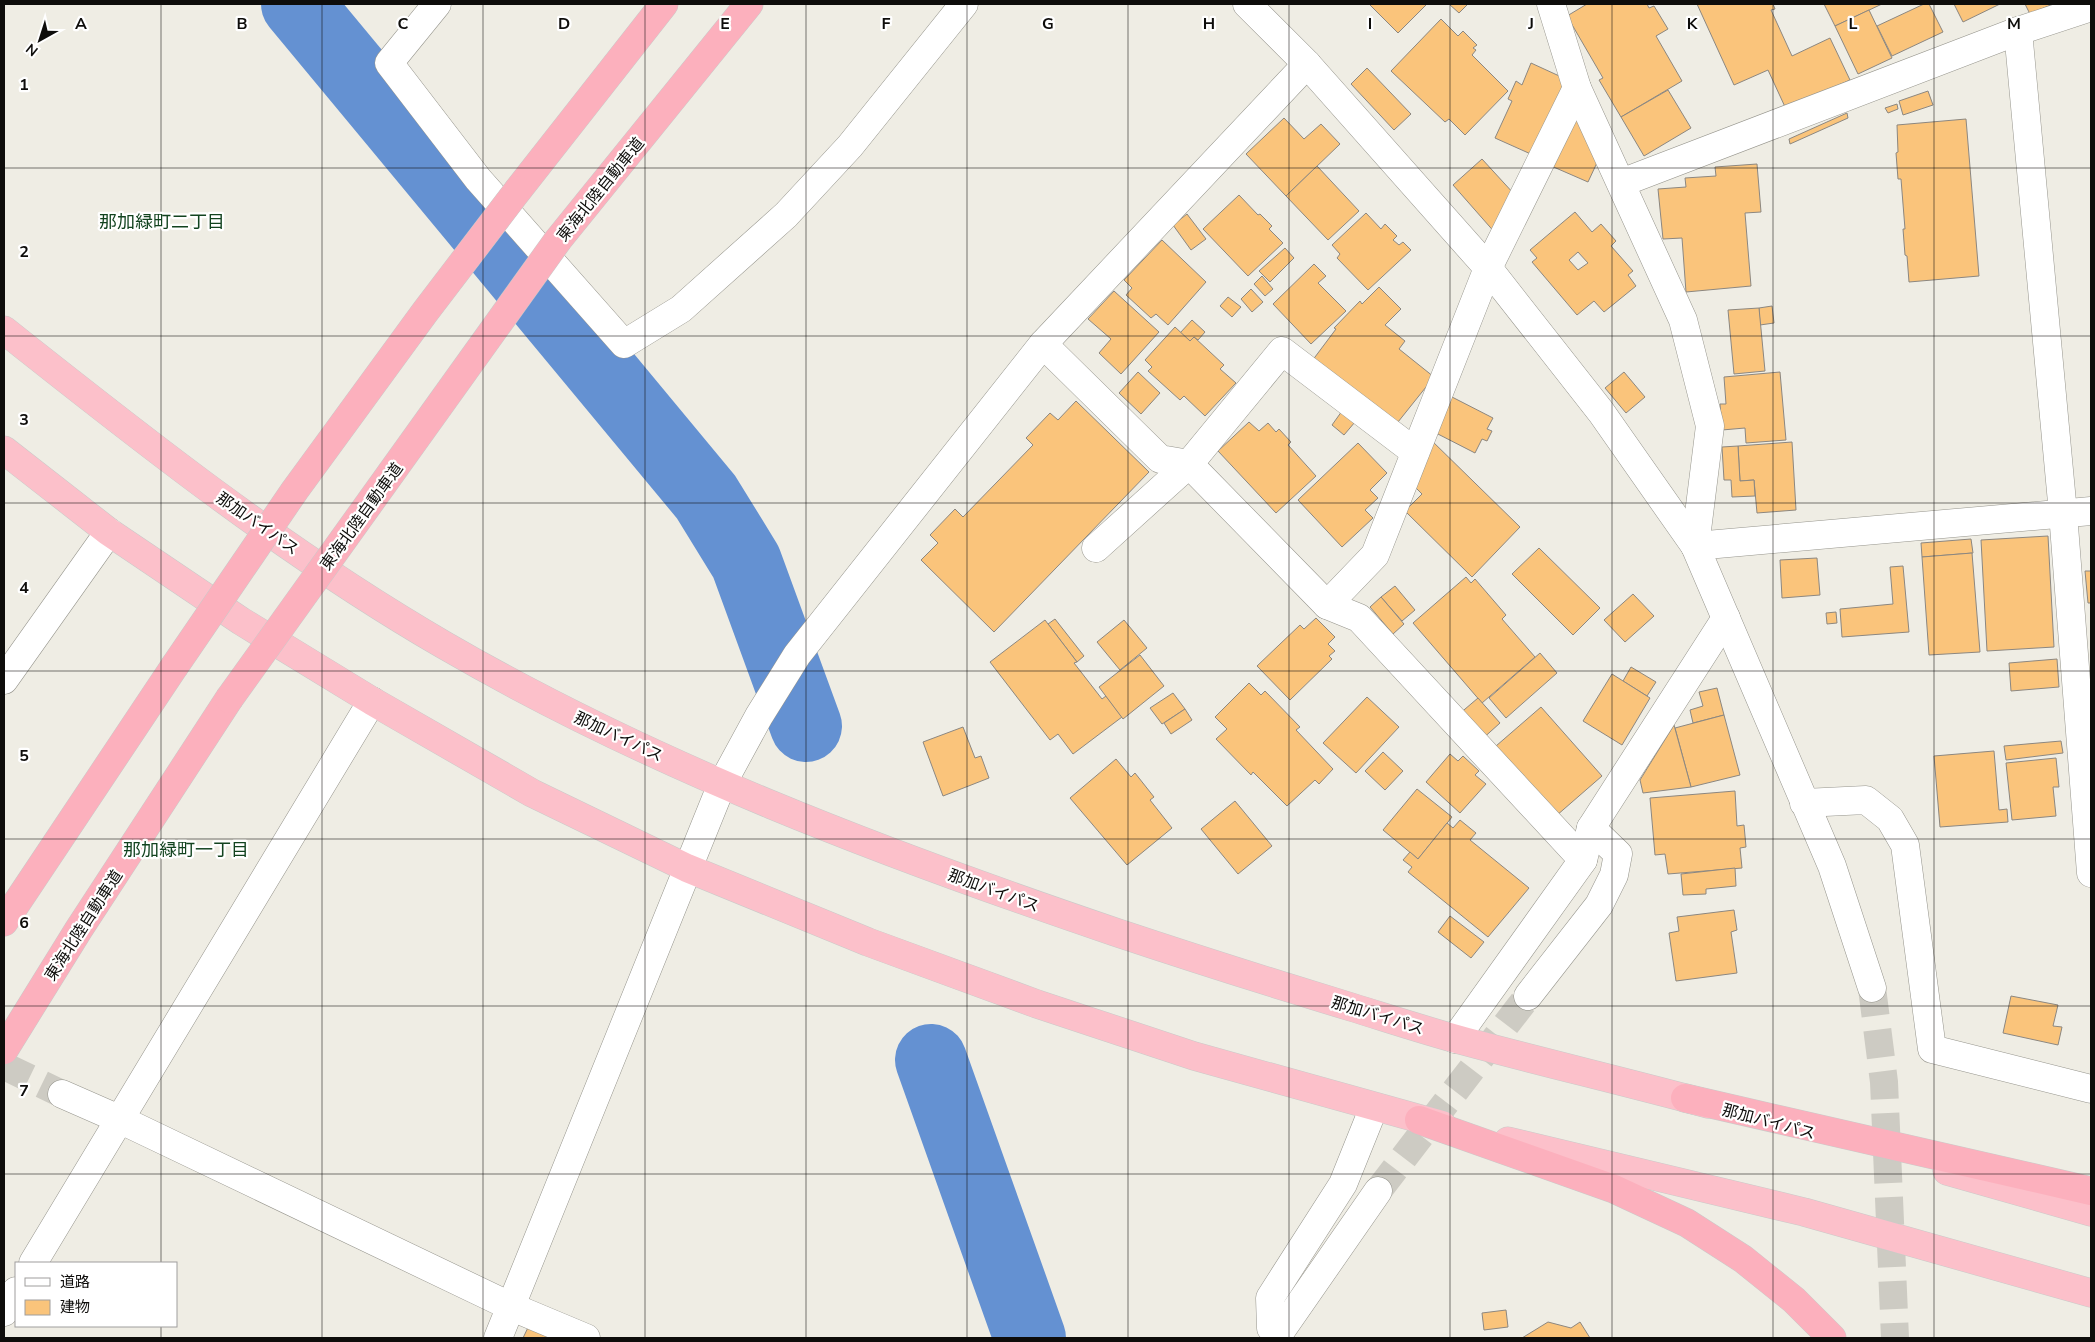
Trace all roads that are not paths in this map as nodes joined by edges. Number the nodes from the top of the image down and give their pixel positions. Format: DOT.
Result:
graph roads {
  1 [pos="437,4"];
  2 [pos="664,4"];
  3 [pos="749,4"];
  4 [pos="964,4"];
  5 [pos="1247,4"];
  6 [pos="1551,4"];
  7 [pos="2091,7"];
  8 [pos="2018,31"];
  9 [pos="1306,64"];
  10 [pos="1577,88"];
  11 [pos="1621,183"];
  12 [pos="1488,268"];
  13 [pos="4,330"];
  14 [pos="1044,344"];
  15 [pos="4,450"];
  16 [pos="1415,452"];
  17 [pos="1189,464"];
  18 [pos="2091,511"];
  19 [pos="2063,513"];
  20 [pos="109,532"];
  21 [pos="1695,546"];
  22 [pos="1096,548"];
  23 [pos="1327,606"];
  24 [pos="1726,618"];
  25 [pos="4,680"];
  26 [pos="372,702"];
  27 [pos="722,784"];
  28 [pos="1804,803"];
  29 [pos="1591,828"];
  30 [pos="1583,860"];
  31 [pos="687,868"];
  32 [pos="2091,872"];
  33 [pos="4,922"];
  34 [pos="1872,988"];
  35 [pos="1528,996"];
  36 [pos="1455,1039"];
  37 [pos="4,1050"];
  38 [pos="2090,1086"];
  39 [pos="62,1094"];
  40 [pos="1685,1098"];
  41 [pos="1374,1107"];
  42 [pos="119,1119"];
  43 [pos="1419,1120"];
  44 [pos="1378,1191"];
  45 [pos="2091,1191"];
  46 [pos="2091,1212"];
  47 [pos="34,1262"];
  48 [pos="15,1293"];
  49 [pos="2091,1293"];
  50 [pos="512,1307"];
  51 [pos="4,1312"];
  52 [pos="1271,1335"];
  53 [pos="498,1338"];
  54 [pos="586,1338"];
  55 [pos="1832,1338"];
  1 -- 4 [label="street"];
  2 -- 33 [label="highway, bridge"];
  3 -- 37 [label="highway, 東海北陸自動車道, bridge"];
  5 -- 9 [label="street"];
  6 -- 10 [label="street"];
  7 -- 8 [label="street"];
  8 -- 11 [label="street"];
  8 -- 19 [label="street"];
  9 -- 12 [label="street"];
  9 -- 14 [label="street"];
  10 -- 11 [label="street"];
  10 -- 12 [label="street"];
  11 -- 21 [label="street"];
  12 -- 16 [label="street"];
  12 -- 21 [label="street"];
  13 -- 27 [label="highway, 那加バイパス"];
  14 -- 17 [label="street"];
  14 -- 27 [label="street"];
  15 -- 20 [label="highway"];
  16 -- 17 [label="street"];
  16 -- 23 [label="street"];
  17 -- 22 [label="street"];
  17 -- 23 [label="street"];
  18 -- 19 [label="street"];
  19 -- 21 [label="street"];
  19 -- 32 [label="street"];
  20 -- 25 [label="street"];
  20 -- 26 [label="highway"];
  21 -- 24 [label="street"];
  23 -- 30 [label="street"];
  24 -- 28 [label="street"];
  24 -- 29 [label="street"];
  26 -- 31 [label="highway"];
  26 -- 42 [label="street"];
  27 -- 31 [label="street"];
  27 -- 36 [label="highway, 那加バイパス"];
  28 -- 34 [label="street"];
  28 -- 38 [label="street"];
  29 -- 30 [label="street"];
  29 -- 35 [label="street"];
  30 -- 36 [label="street"];
  31 -- 41 [label="highway"];
  31 -- 50 [label="street"];
  36 -- 40 [label="highway, 那加バイパス"];
  39 -- 42 [label="street"];
  40 -- 45 [label="highway"];
  40 -- 46 [label="highway, 那加バイパス"];
  41 -- 43 [label="highway"];
  41 -- 52 [label="street"];
  42 -- 47 [label="street"];
  42 -- 50 [label="street"];
  43 -- 49 [label="highway"];
  43 -- 55 [label="highway"];
  44 -- 52 [label="street"];
  48 -- 51 [label="street"];
  50 -- 53 [label="street"];
  50 -- 54 [label="street"];
}
